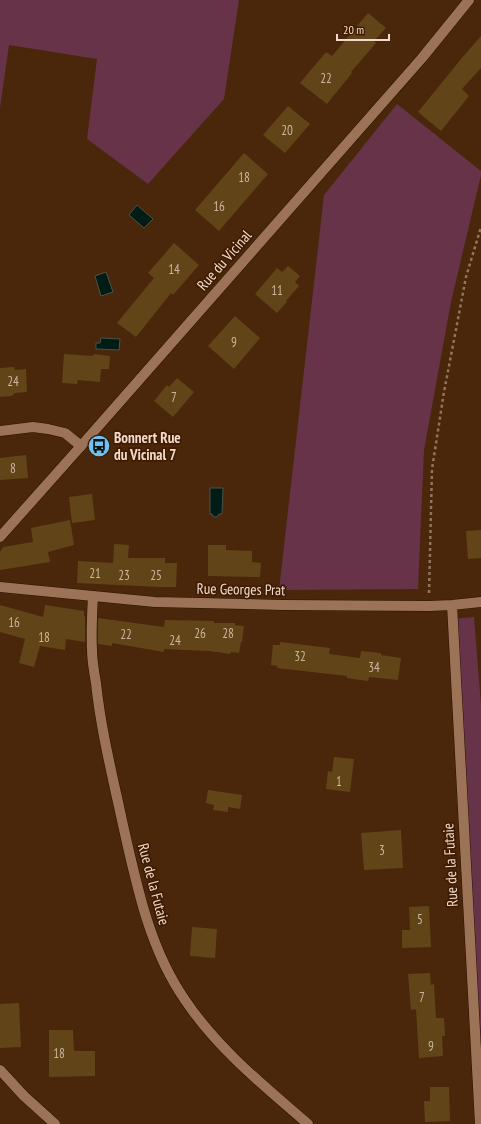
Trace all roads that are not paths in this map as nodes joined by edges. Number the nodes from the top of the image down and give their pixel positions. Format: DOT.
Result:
graph roads {
  1 [pos="469,0"];
  2 [pos="0,431"];
  3 [pos="81,446"];
  4 [pos="0,537"];
  5 [pos="0,587"];
  6 [pos="93,596"];
  7 [pos="481,602"];
  8 [pos="452,605"];
  9 [pos="0,1070"];
  10 [pos="55,1124"];
  11 [pos="308,1124"];
  12 [pos="480,1124"];
  1 -- 3 [label="street, Rue du Vicinal"];
  2 -- 3 [label="street"];
  3 -- 4 [label="street, Rue du Vicinal"];
  5 -- 6 [label="street, Rue Georges Prat"];
  6 -- 8 [label="street, Rue Georges Prat"];
  6 -- 11 [label="street, Rue de la Futaie"];
  7 -- 8 [label="street, Rue Georges Prat"];
  8 -- 12 [label="street, Rue de la Futaie"];
  9 -- 10 [label="street"];
}
